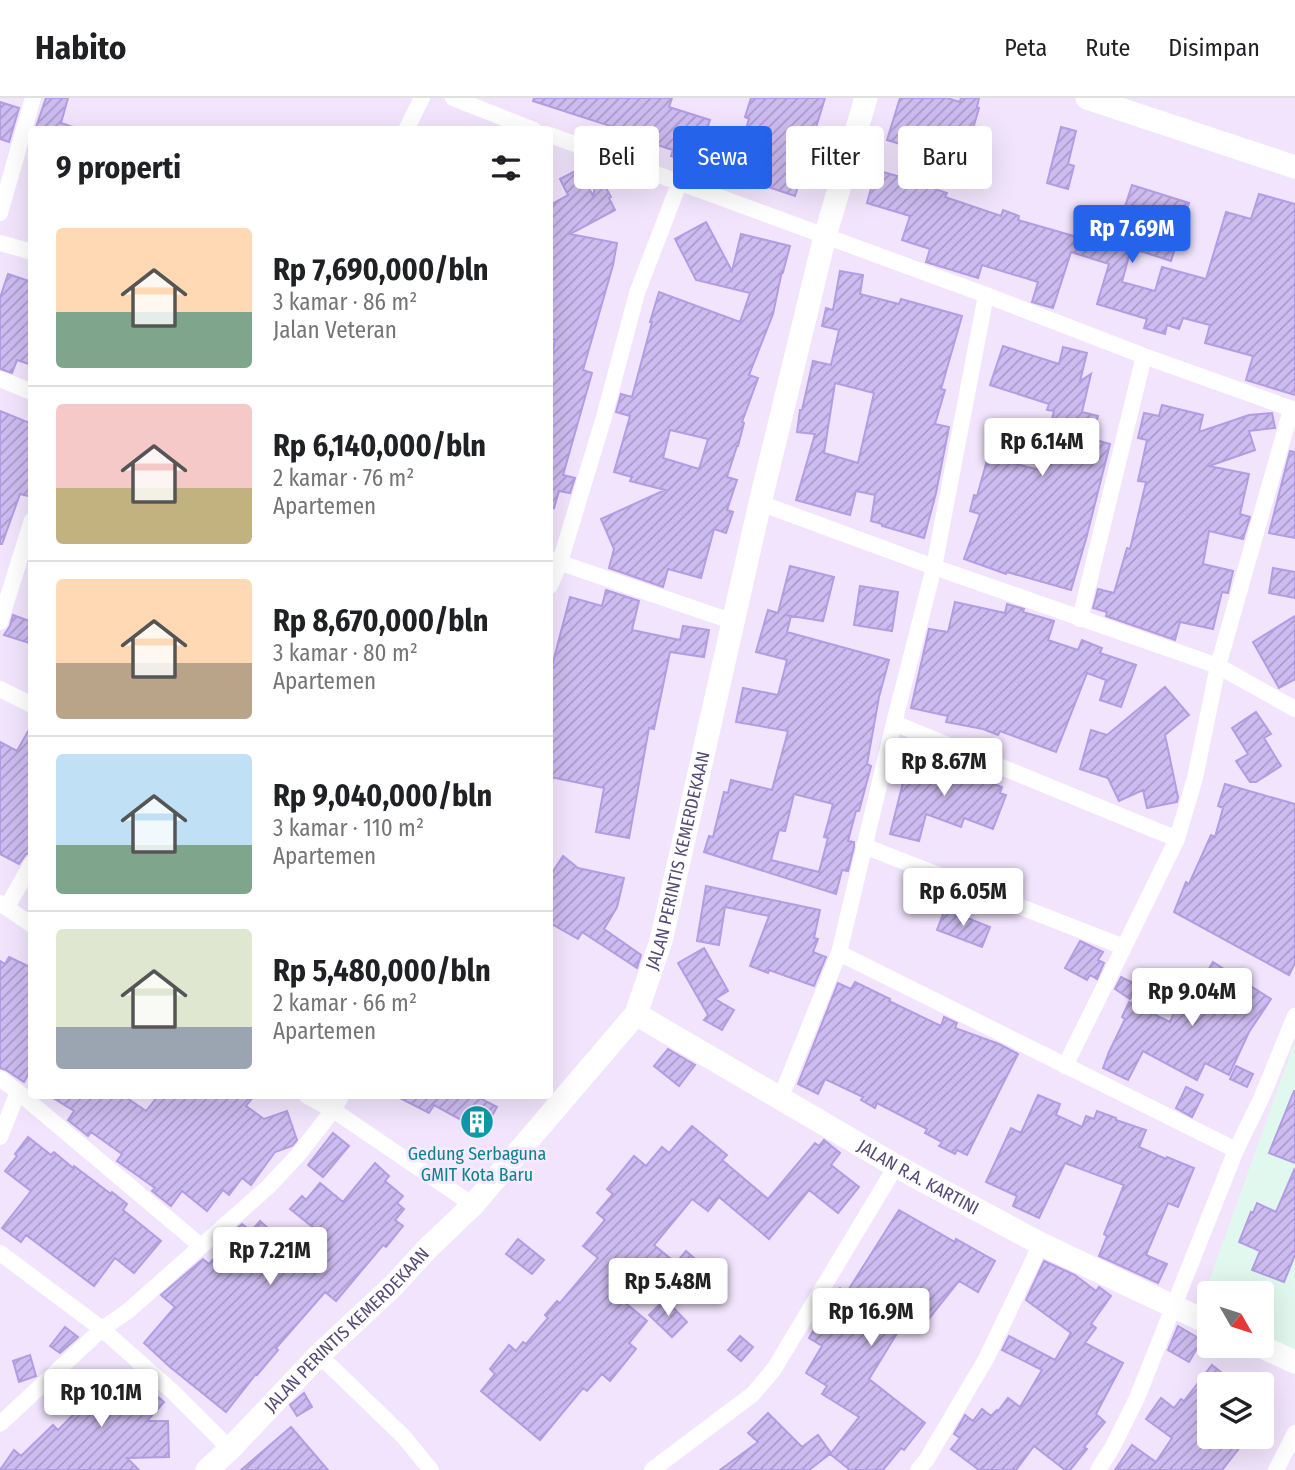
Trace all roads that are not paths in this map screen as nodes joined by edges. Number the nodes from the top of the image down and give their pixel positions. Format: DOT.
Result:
graph roads {
  1 [pos="33,98"];
  2 [pos="422,98"];
  3 [pos="453,98"];
  4 [pos="866,98"];
  5 [pos="1087,98"];
  6 [pos="408,126"];
  7 [pos="523,126"];
  8 [pos="553,136"];
  9 [pos="1295,167"];
  10 [pos="673,179"];
  11 [pos="677,189"];
  12 [pos="701,189"];
  13 [pos="0,213"];
  14 [pos="825,236"];
  15 [pos="0,243"];
  16 [pos="28,251"];
  17 [pos="986,295"];
  18 [pos="1144,356"];
  19 [pos="0,379"];
  20 [pos="28,390"];
  21 [pos="1293,410"];
  22 [pos="761,503"];
  23 [pos="28,533"];
  24 [pos="555,561"];
  25 [pos="934,567"];
  26 [pos="1080,619"];
  27 [pos="0,622"];
  28 [pos="734,622"];
  29 [pos="1218,666"];
  30 [pos="0,689"];
  31 [pos="28,703"];
  32 [pos="1295,709"];
  33 [pos="894,723"];
  34 [pos="1177,839"];
  35 [pos="864,846"];
  36 [pos="28,869"];
  37 [pos="4,905"];
  38 [pos="28,922"];
  39 [pos="1124,947"];
  40 [pos="839,953"];
  41 [pos="636,1014"];
  42 [pos="1295,1016"];
  43 [pos="1065,1066"];
  44 [pos="0,1078"];
  45 [pos="18,1092"];
  46 [pos="320,1099"];
  47 [pos="780,1099"];
  48 [pos="337,1103"];
  49 [pos="0,1137"];
  50 [pos="1236,1150"];
  51 [pos="896,1166"];
  52 [pos="473,1205"];
  53 [pos="1041,1244"];
  54 [pos="201,1246"];
  55 [pos="0,1253"];
  56 [pos="1174,1307"];
  57 [pos="1197,1318"];
  58 [pos="102,1329"];
  59 [pos="1274,1352"];
  60 [pos="319,1355"];
  61 [pos="1295,1362"];
  62 [pos="0,1424"];
  63 [pos="1295,1433"];
  64 [pos="230,1449"];
  65 [pos="208,1470"];
  66 [pos="431,1470"];
  67 [pos="652,1470"];
  68 [pos="918,1470"];
  69 [pos="1098,1470"];
  70 [pos="1276,1470"];
  1 -- 13 [label="street"];
  2 -- 6 [label="street"];
  3 -- 7 [label="street"];
  4 -- 14 [label="main road, JALAN PERINTIS KEMERDEKAAN"];
  5 -- 9 [label="main road"];
  8 -- 10 [label="street"];
  11 -- 24 [label="street"];
  12 -- 14 [label="street"];
  14 -- 17 [label="street"];
  14 -- 22 [label="main road, JALAN PERINTIS KEMERDEKAAN"];
  15 -- 16 [label="street"];
  17 -- 18 [label="street"];
  17 -- 25 [label="street"];
  18 -- 21 [label="street"];
  18 -- 26 [label="street"];
  19 -- 20 [label="street"];
  21 -- 29 [label="street"];
  22 -- 25 [label="street"];
  22 -- 28 [label="main road, JALAN PERINTIS KEMERDEKAAN"];
  23 -- 27 [label="street"];
  24 -- 28 [label="street"];
  25 -- 26 [label="street"];
  25 -- 33 [label="street"];
  26 -- 29 [label="street"];
  28 -- 41 [label="main road, JALAN PERINTIS KEMERDEKAAN"];
  29 -- 32 [label="street"];
  29 -- 34 [label="street"];
  30 -- 31 [label="street"];
  33 -- 34 [label="street"];
  33 -- 35 [label="street"];
  34 -- 39 [label="street"];
  35 -- 39 [label="street"];
  35 -- 40 [label="street"];
  36 -- 37 [label="street"];
  37 -- 38 [label="street"];
  39 -- 43 [label="street"];
  40 -- 43 [label="street"];
  40 -- 47 [label="street"];
  41 -- 47 [label="main road, JALAN R.A. KARTINI"];
  41 -- 52 [label="main road, JALAN PERINTIS KEMERDEKAAN"];
  42 -- 50 [label="street"];
  43 -- 50 [label="street"];
  44 -- 45 [label="street"];
  45 -- 49 [label="street"];
  45 -- 54 [label="street"];
  46 -- 48 [label="street"];
  47 -- 51 [label="main road, JALAN R.A. KARTINI"];
  48 -- 52 [label="street"];
  48 -- 54 [label="street"];
  50 -- 56 [label="street"];
  51 -- 53 [label="main road, JALAN R.A. KARTINI"];
  51 -- 67 [label="street"];
  52 -- 60 [label="main road, JALAN PERINTIS KEMERDEKAAN"];
  53 -- 56 [label="main road, JALAN R.A. KARTINI"];
  53 -- 68 [label="street"];
  54 -- 58 [label="street"];
  55 -- 58 [label="street"];
  56 -- 57 [label="main road, JALAN R.A. KARTINI"];
  56 -- 69 [label="street"];
  58 -- 62 [label="street"];
  58 -- 64 [label="street"];
  59 -- 61 [label="main road"];
  60 -- 64 [label="main road, JALAN PERINTIS KEMERDEKAAN"];
  60 -- 66 [label="street"];
  63 -- 70 [label="street"];
  64 -- 65 [label="main road, JALAN PERINTIS KEMERDEKAAN"];
}
